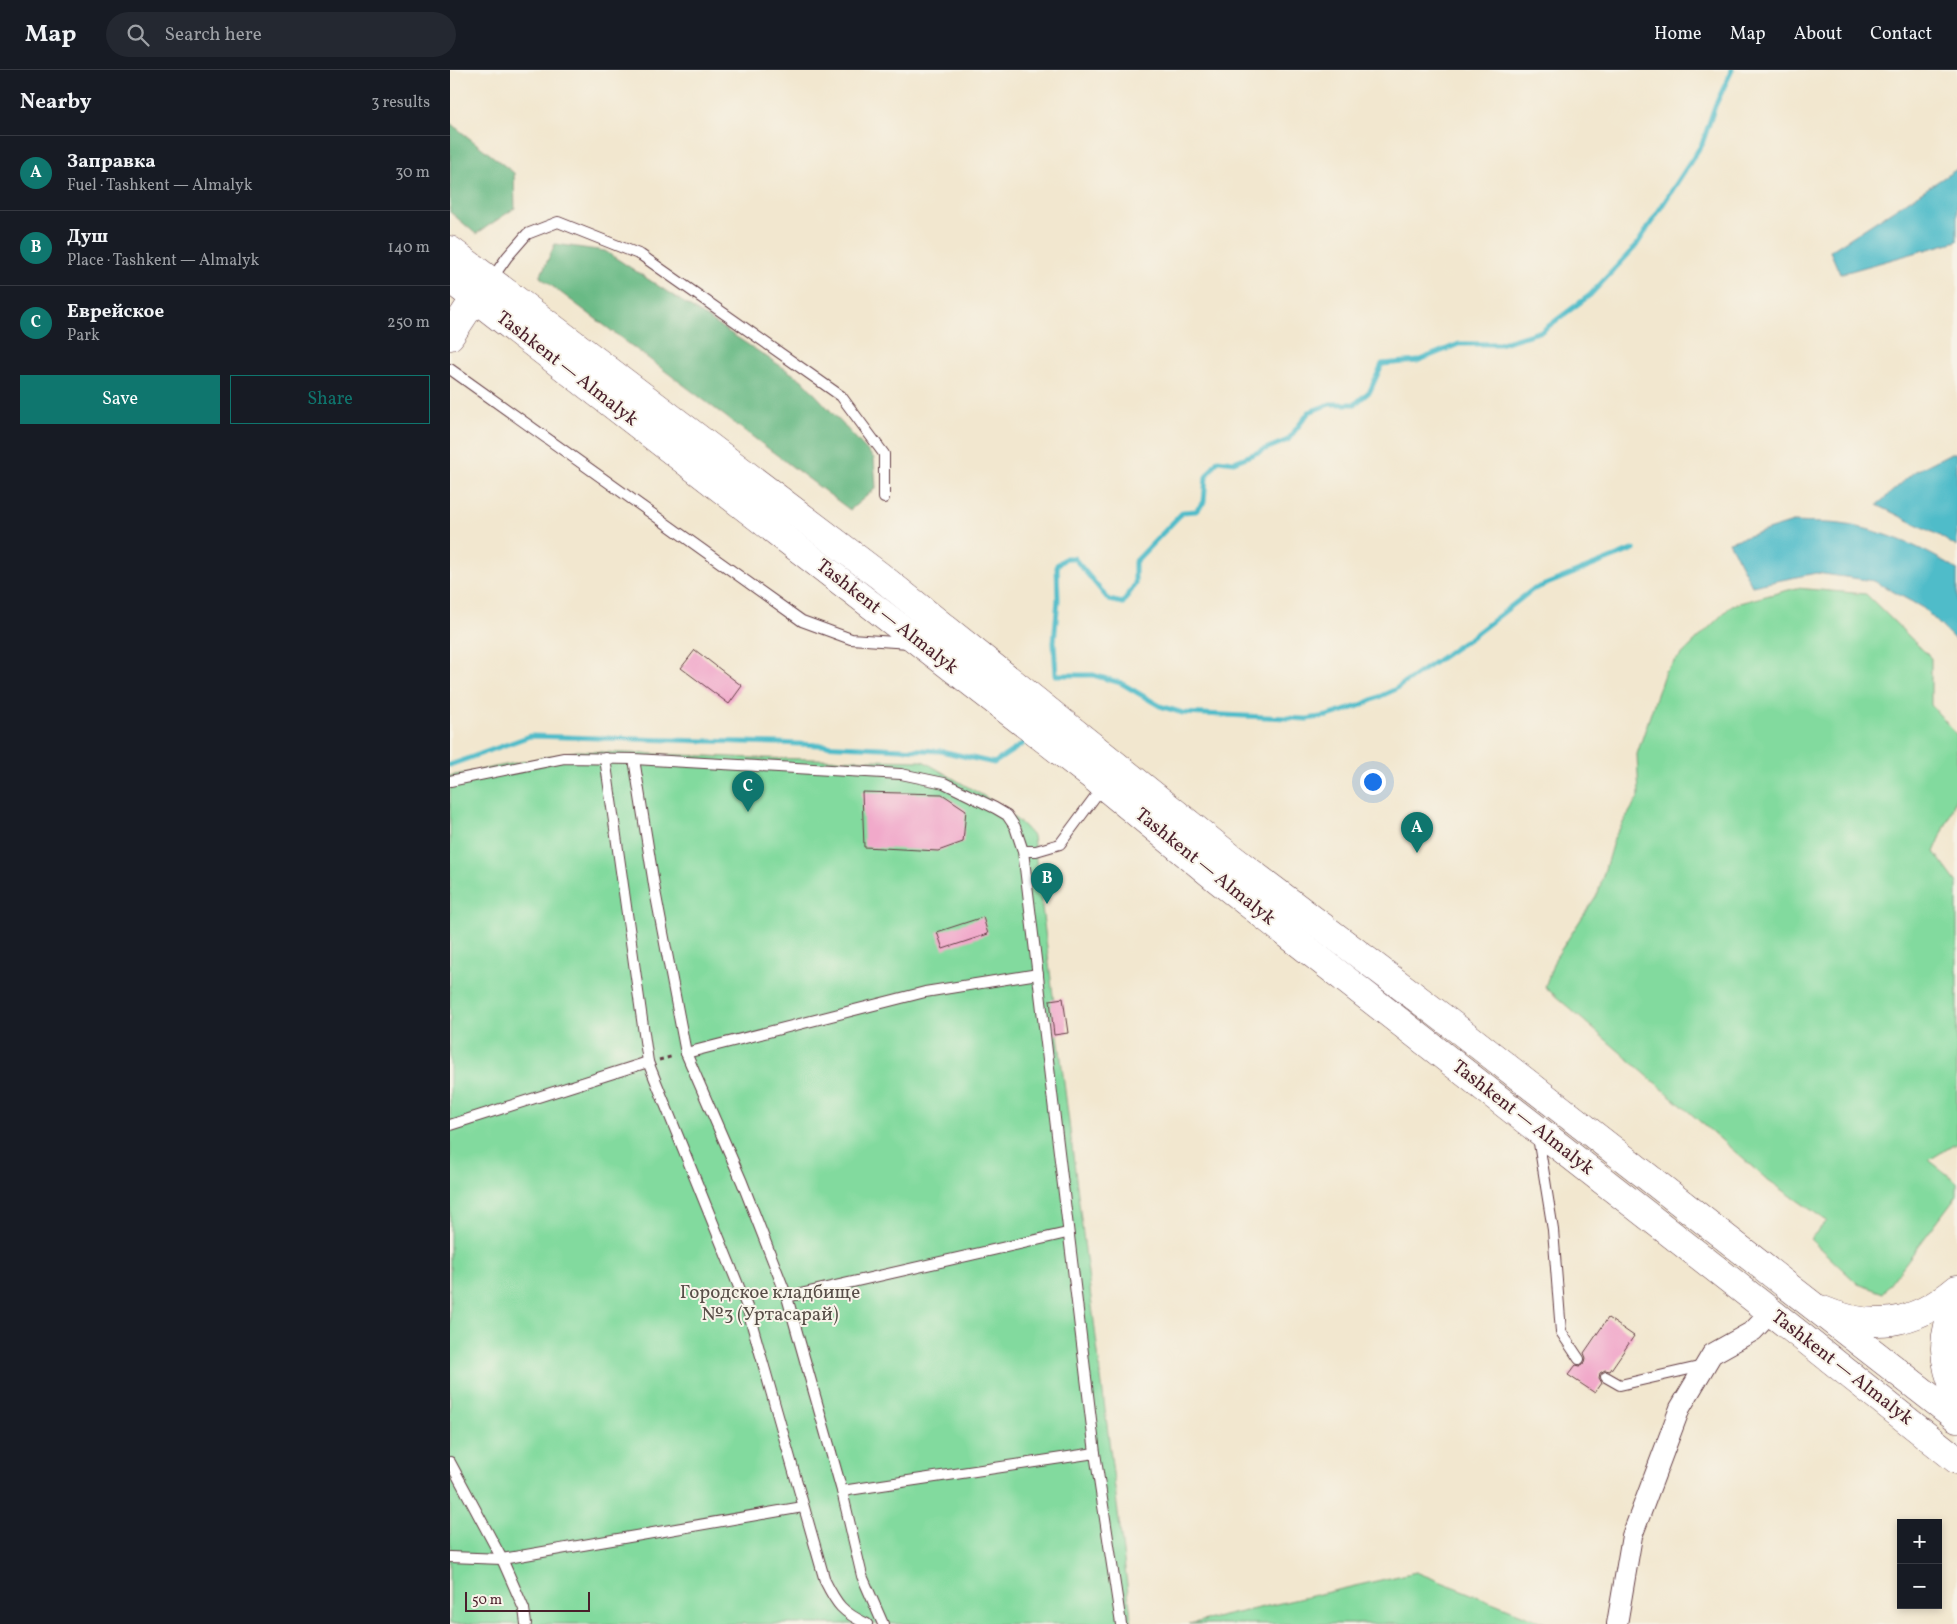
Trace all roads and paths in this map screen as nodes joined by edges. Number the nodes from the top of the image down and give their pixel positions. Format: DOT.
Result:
graph roads {
  1 [pos="450,250"];
  2 [pos="450,279"];
  3 [pos="483,290"];
  4 [pos="450,336"];
  5 [pos="450,369"];
  6 [pos="884,498"];
  7 [pos="922,643"];
  8 [pos="605,758"];
  9 [pos="634,759"];
  10 [pos="450,781"];
  11 [pos="1104,785"];
  12 [pos="1023,851"];
  13 [pos="1038,974"];
  14 [pos="686,1053"];
  15 [pos="648,1062"];
  16 [pos="450,1126"];
  17 [pos="1537,1128"];
  18 [pos="1067,1233"];
  19 [pos="1957,1289"];
  20 [pos="787,1297"];
  21 [pos="1957,1303"];
  22 [pos="1813,1307"];
  23 [pos="1771,1312"];
  24 [pos="1579,1360"];
  25 [pos="1704,1366"];
  26 [pos="1606,1377"];
  27 [pos="1957,1395"];
  28 [pos="1957,1418"];
  29 [pos="1094,1453"];
  30 [pos="1957,1460"];
  31 [pos="450,1462"];
  32 [pos="842,1491"];
  33 [pos="803,1508"];
  34 [pos="450,1557"];
  35 [pos="502,1559"];
  36 [pos="526,1624"];
  37 [pos="867,1624"];
  38 [pos="883,1624"];
  39 [pos="1121,1624"];
  40 [pos="1617,1624"];
  1 -- 3 [label="main road, Tashkent — Almalyk"];
  2 -- 3 [label="main road, Tashkent — Almalyk"];
  3 -- 4 [label="main road"];
  3 -- 6 [label="lane"];
  3 -- 7 [label="main road, Tashkent — Almalyk"];
  3 -- 22 [label="main road, Tashkent — Almalyk"];
  5 -- 7 [label="lane"];
  7 -- 11 [label="main road, Tashkent — Almalyk"];
  8 -- 9 [label="lane"];
  8 -- 10 [label="lane"];
  8 -- 15 [label="lane"];
  9 -- 12 [label="lane"];
  9 -- 14 [label="lane"];
  11 -- 12 [label="lane"];
  11 -- 17 [label="main road, Tashkent — Almalyk"];
  12 -- 13 [label="lane"];
  13 -- 14 [label="lane"];
  13 -- 18 [label="lane"];
  14 -- 15 [label="path"];
  14 -- 20 [label="lane"];
  15 -- 16 [label="lane"];
  15 -- 33 [label="lane"];
  17 -- 23 [label="main road, Tashkent — Almalyk"];
  17 -- 24 [label="lane"];
  18 -- 20 [label="lane"];
  18 -- 29 [label="lane"];
  19 -- 22 [label="main road"];
  20 -- 32 [label="lane"];
  21 -- 27 [label="main road"];
  22 -- 28 [label="main road, Tashkent — Almalyk"];
  23 -- 25 [label="street"];
  23 -- 30 [label="main road, Tashkent — Almalyk"];
  25 -- 26 [label="lane"];
  25 -- 40 [label="street"];
  29 -- 32 [label="lane"];
  29 -- 39 [label="lane"];
  31 -- 35 [label="lane"];
  32 -- 38 [label="lane"];
  33 -- 35 [label="lane"];
  33 -- 37 [label="lane"];
  34 -- 35 [label="lane"];
  35 -- 36 [label="lane"];
}
